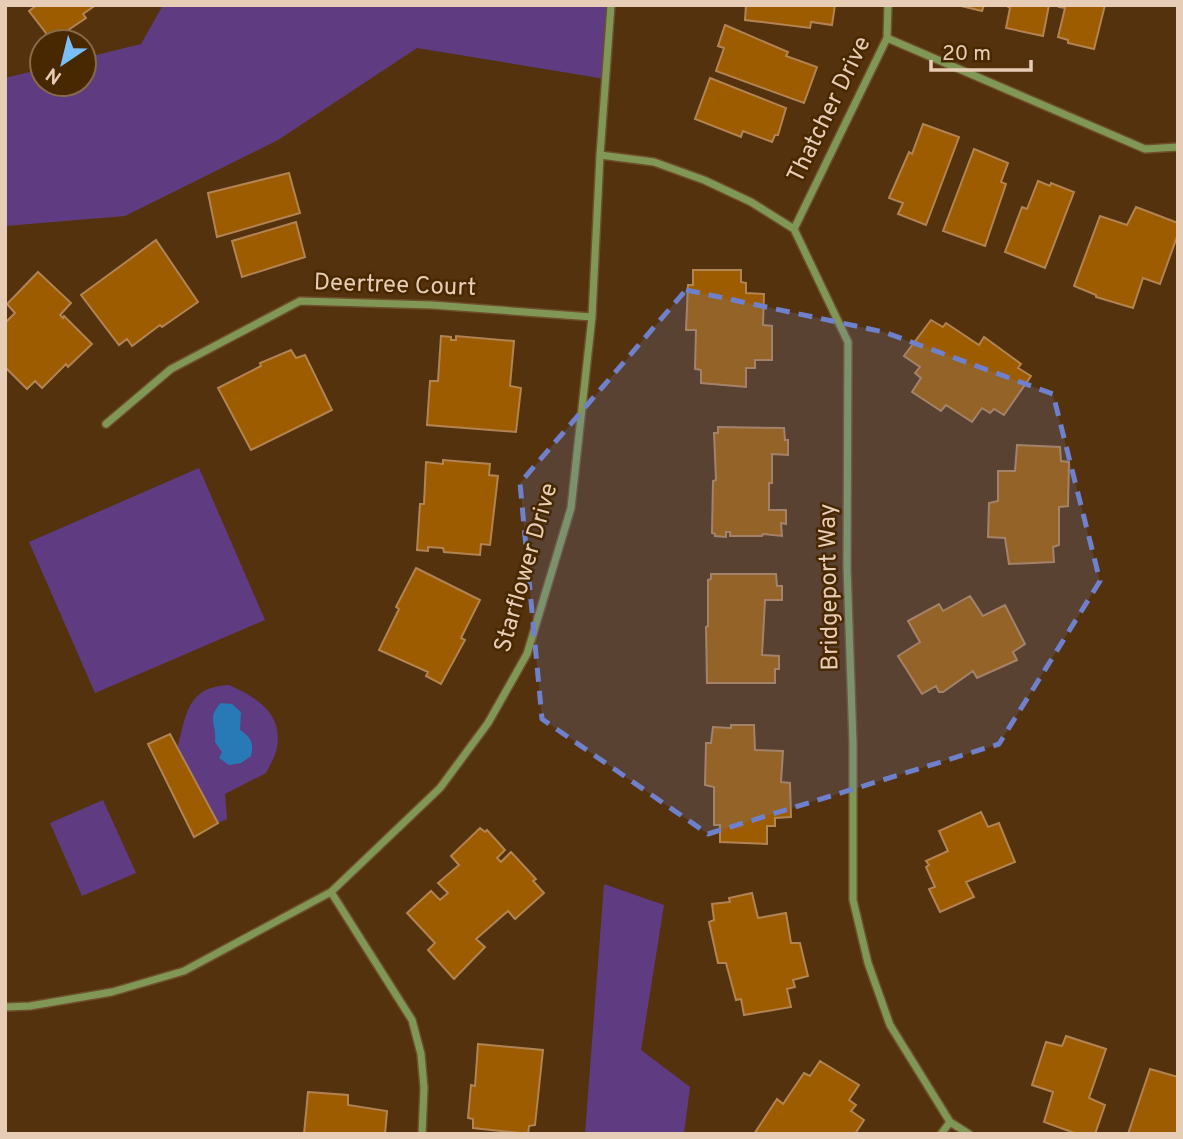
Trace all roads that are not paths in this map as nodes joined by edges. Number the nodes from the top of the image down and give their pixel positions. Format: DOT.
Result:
graph roads {
  1 [pos="611,5"];
  2 [pos="888,5"];
  3 [pos="887,38"];
  4 [pos="1178,147"];
  5 [pos="600,155"];
  6 [pos="794,229"];
  7 [pos="592,317"];
  8 [pos="106,424"];
  9 [pos="331,892"];
  10 [pos="5,1007"];
  11 [pos="950,1122"];
  12 [pos="422,1134"];
  13 [pos="941,1134"];
  14 [pos="969,1134"];
  1 -- 5 [label="street, Starflower Drive"];
  2 -- 3 [label="street, Thatcher Drive"];
  3 -- 4 [label="street"];
  3 -- 6 [label="street, Thatcher Drive"];
  5 -- 6 [label="street"];
  5 -- 7 [label="street, Starflower Drive"];
  6 -- 11 [label="street, Bridgeport Way"];
  7 -- 8 [label="street, Deertree Court"];
  7 -- 9 [label="street, Starflower Drive"];
  9 -- 10 [label="street, Starflower Drive"];
  9 -- 12 [label="street"];
  11 -- 13 [label="street"];
  11 -- 14 [label="street, Bridgeport Way"];
}
